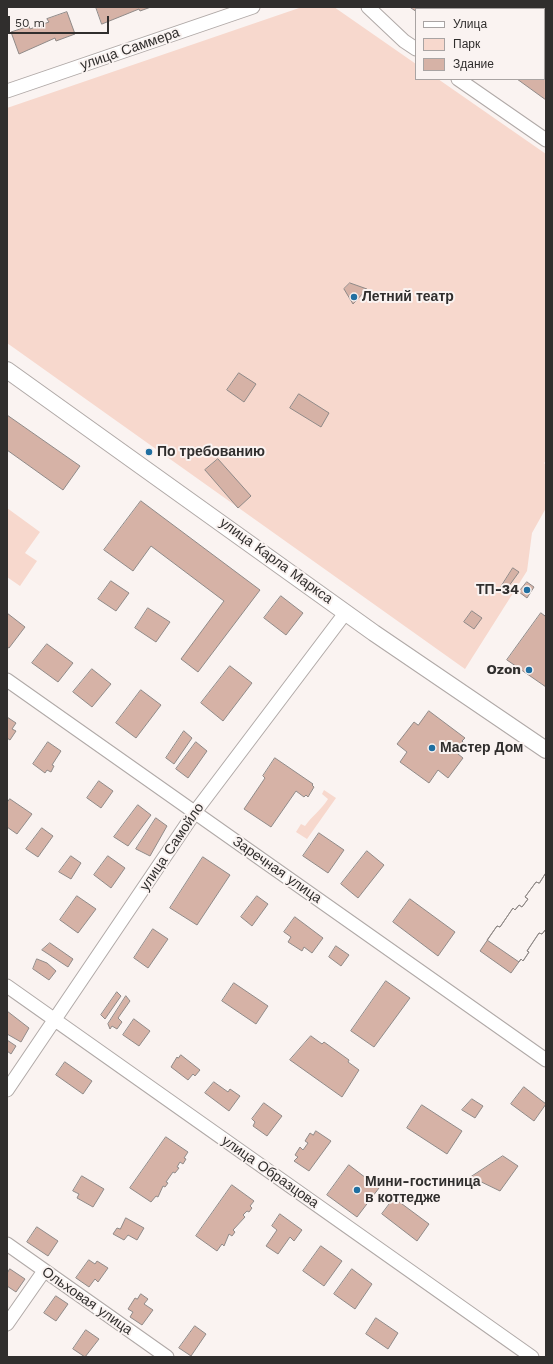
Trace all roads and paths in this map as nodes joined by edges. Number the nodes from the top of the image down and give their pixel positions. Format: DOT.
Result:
graph roads {
  1 [pos="253,7"];
  2 [pos="368,7"];
  3 [pos="415,49"];
  4 [pos="459,80"];
  5 [pos="7,90"];
  6 [pos="546,140"];
  7 [pos="7,370"];
  8 [pos="346,612"];
  9 [pos="7,680"];
  10 [pos="546,750"];
  11 [pos="195,812"];
  12 [pos="7,986"];
  13 [pos="55,1020"];
  14 [pos="546,1060"];
  15 [pos="7,1090"];
  16 [pos="7,1244"];
  17 [pos="44,1271"];
  18 [pos="7,1324"];
  19 [pos="167,1357"];
  20 [pos="532,1357"];
  1 -- 5 [label="street, улица Саммера"];
  2 -- 3 [label="street"];
  4 -- 6 [label="street"];
  7 -- 8 [label="street, улица Карла Маркса"];
  8 -- 10 [label="street, улица Карла Маркса"];
  8 -- 11 [label="street, улица Самойло"];
  9 -- 11 [label="street, Заречная улица"];
  11 -- 13 [label="street, улица Самойло"];
  11 -- 14 [label="street, Заречная улица"];
  12 -- 13 [label="street, улица Образцова"];
  13 -- 15 [label="street, улица Самойло"];
  13 -- 20 [label="street, улица Образцова"];
  16 -- 17 [label="street, Ольховая улица"];
  17 -- 18 [label="street"];
  17 -- 19 [label="street, Ольховая улица"];
}
